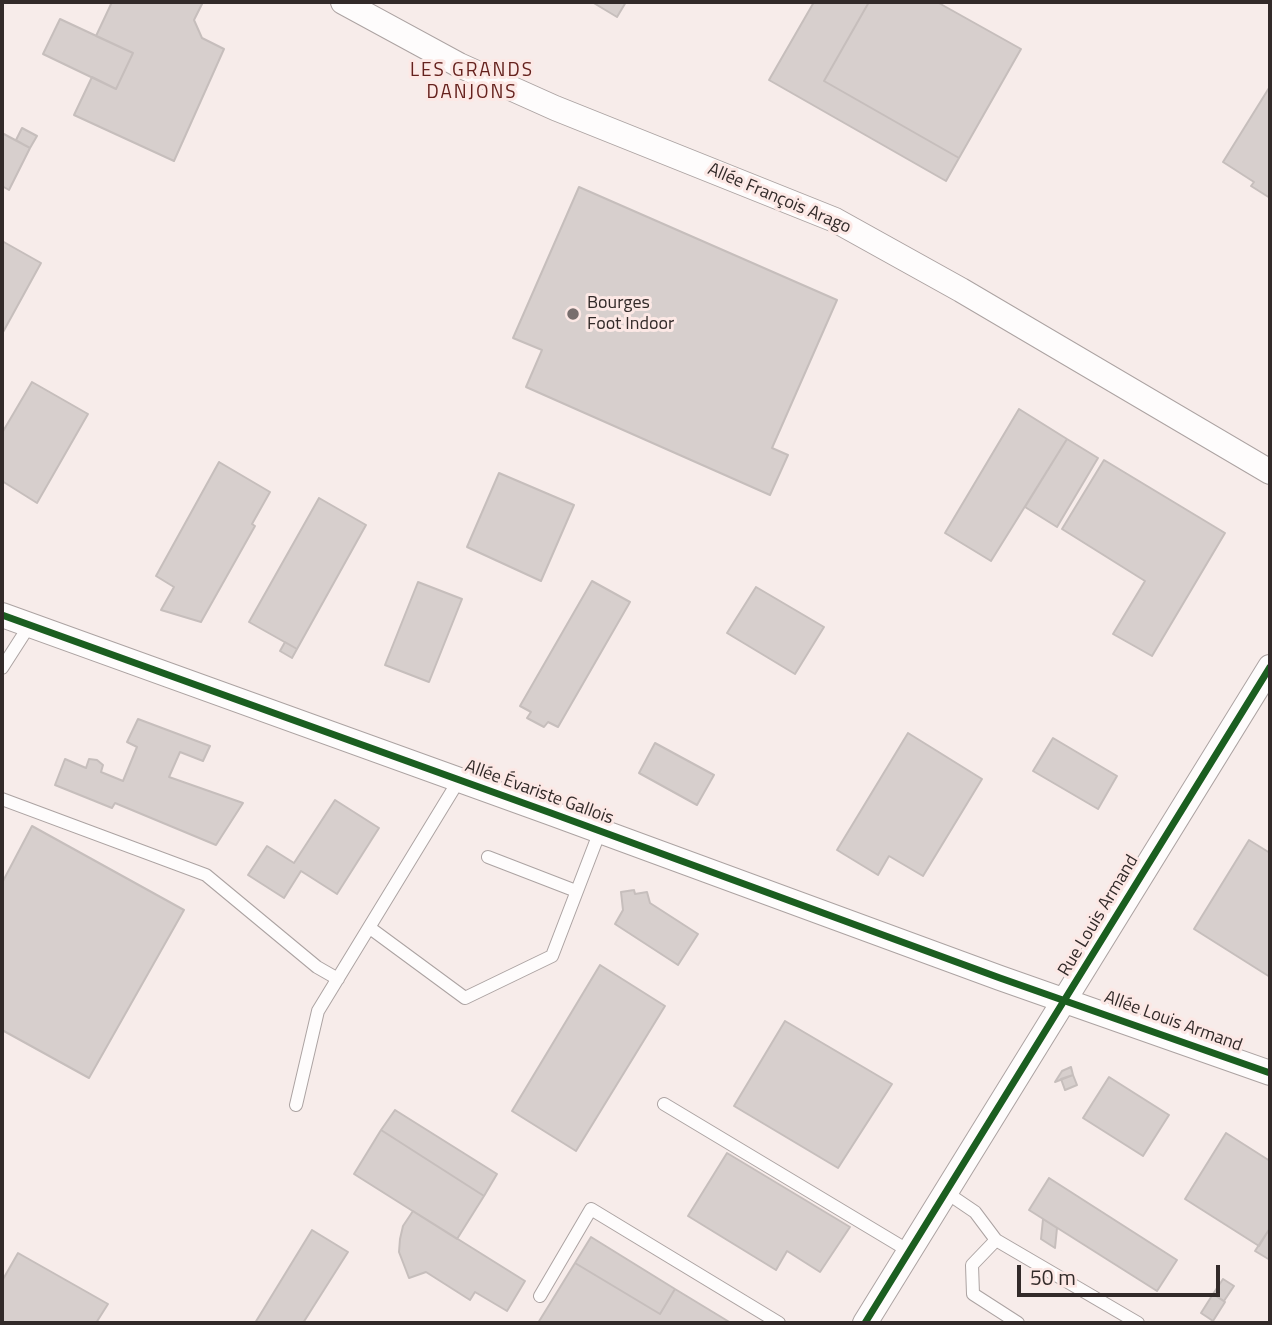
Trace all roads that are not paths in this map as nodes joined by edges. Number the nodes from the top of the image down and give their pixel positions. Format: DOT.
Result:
graph roads {
  1 [pos="343,2"];
  2 [pos="1270,472"];
  3 [pos="2,615"];
  4 [pos="29,626"];
  5 [pos="1270,667"];
  6 [pos="2,668"];
  7 [pos="459,780"];
  8 [pos="2,799"];
  9 [pos="600,831"];
  10 [pos="488,857"];
  11 [pos="576,891"];
  12 [pos="370,928"];
  13 [pos="338,979"];
  14 [pos="1066,1000"];
  15 [pos="1270,1073"];
  16 [pos="664,1104"];
  17 [pos="296,1105"];
  18 [pos="947,1193"];
  19 [pos="996,1240"];
  20 [pos="909,1251"];
  21 [pos="540,1296"];
  22 [pos="779,1323"];
  23 [pos="865,1323"];
  24 [pos="1018,1323"];
  25 [pos="1138,1323"];
  1 -- 2 [label="street, Allée François Arago"];
  3 -- 4 [label="street, Allée Évariste Gallois"];
  4 -- 6 [label="lane"];
  4 -- 7 [label="street, Allée Évariste Gallois"];
  5 -- 14 [label="street, Rue Louis Armand"];
  7 -- 9 [label="street, Allée Évariste Gallois"];
  7 -- 12 [label="lane"];
  8 -- 13 [label="lane"];
  9 -- 11 [label="lane"];
  9 -- 14 [label="street, Allée Évariste Gallois"];
  10 -- 11 [label="lane"];
  11 -- 12 [label="lane"];
  12 -- 13 [label="lane"];
  13 -- 17 [label="lane"];
  14 -- 15 [label="street, Allée Louis Armand"];
  14 -- 18 [label="street, Rue Louis Armand"];
  16 -- 20 [label="lane"];
  18 -- 19 [label="lane"];
  18 -- 20 [label="street, Rue Louis Armand"];
  19 -- 24 [label="lane"];
  19 -- 25 [label="lane"];
  20 -- 23 [label="street, Rue Louis Armand"];
  21 -- 22 [label="lane"];
}
